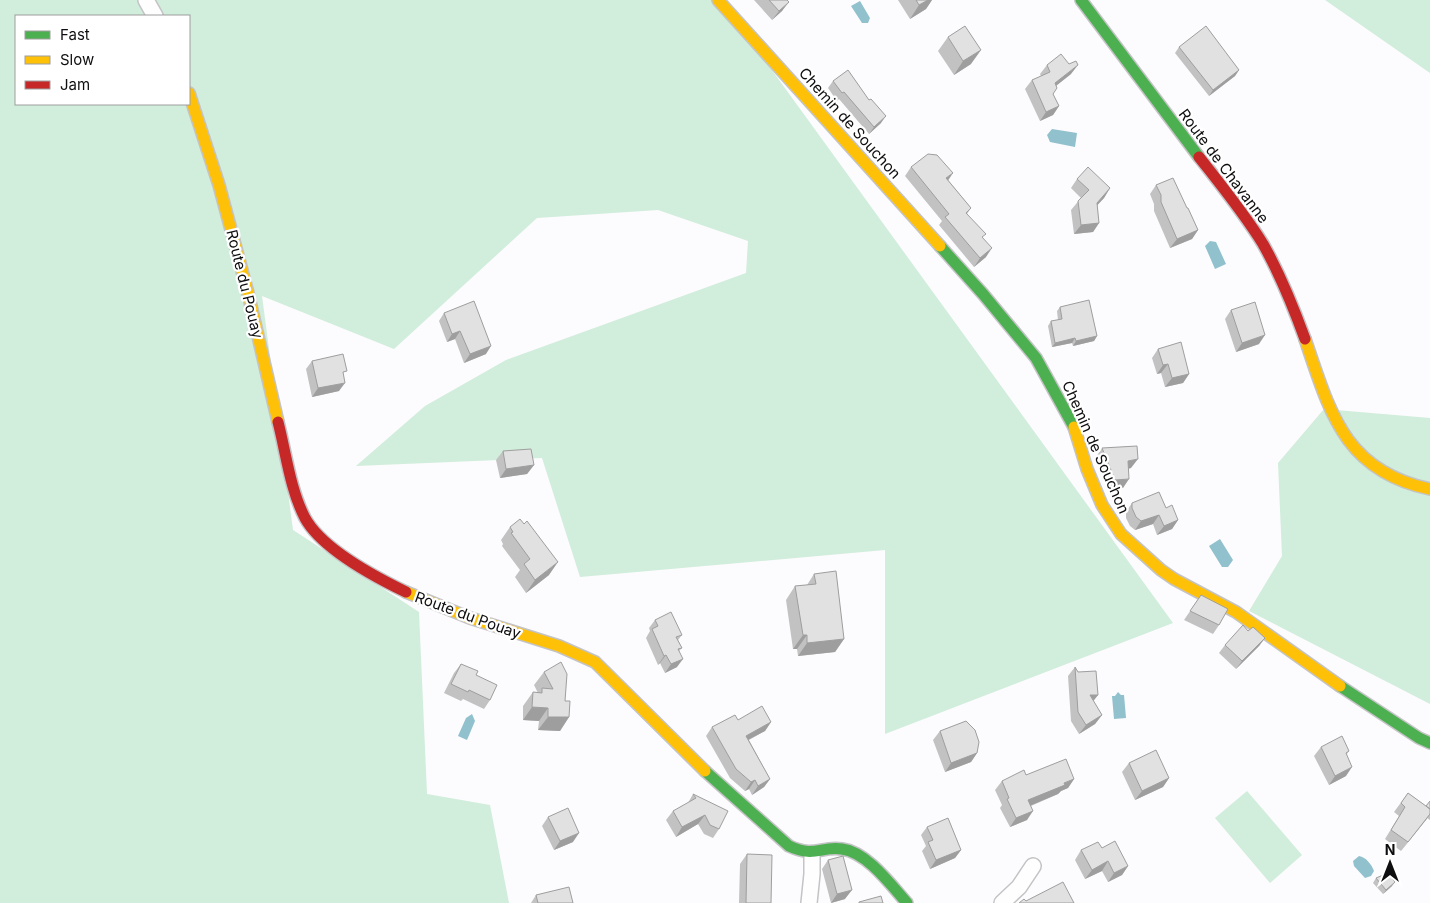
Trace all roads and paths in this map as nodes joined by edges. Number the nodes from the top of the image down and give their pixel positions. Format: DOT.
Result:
graph roads {
  1 [pos="146,0"];
  2 [pos="718,0"];
  3 [pos="1081,0"];
  4 [pos="154,15"];
  5 [pos="190,96"];
  6 [pos="1430,489"];
  7 [pos="1430,744"];
  8 [pos="812,854"];
  9 [pos="1033,866"];
  10 [pos="809,903"];
  11 [pos="907,903"];
  12 [pos="1002,903"];
  1 -- 4 [label="street"];
  2 -- 7 [label="street, Chemin de Souchon"];
  3 -- 6 [label="street, Route de Chavanne"];
  5 -- 8 [label="street, Route du Pouay"];
  8 -- 10 [label="street"];
  8 -- 11 [label="street, Route du Pouay"];
  9 -- 12 [label="street"];
}
